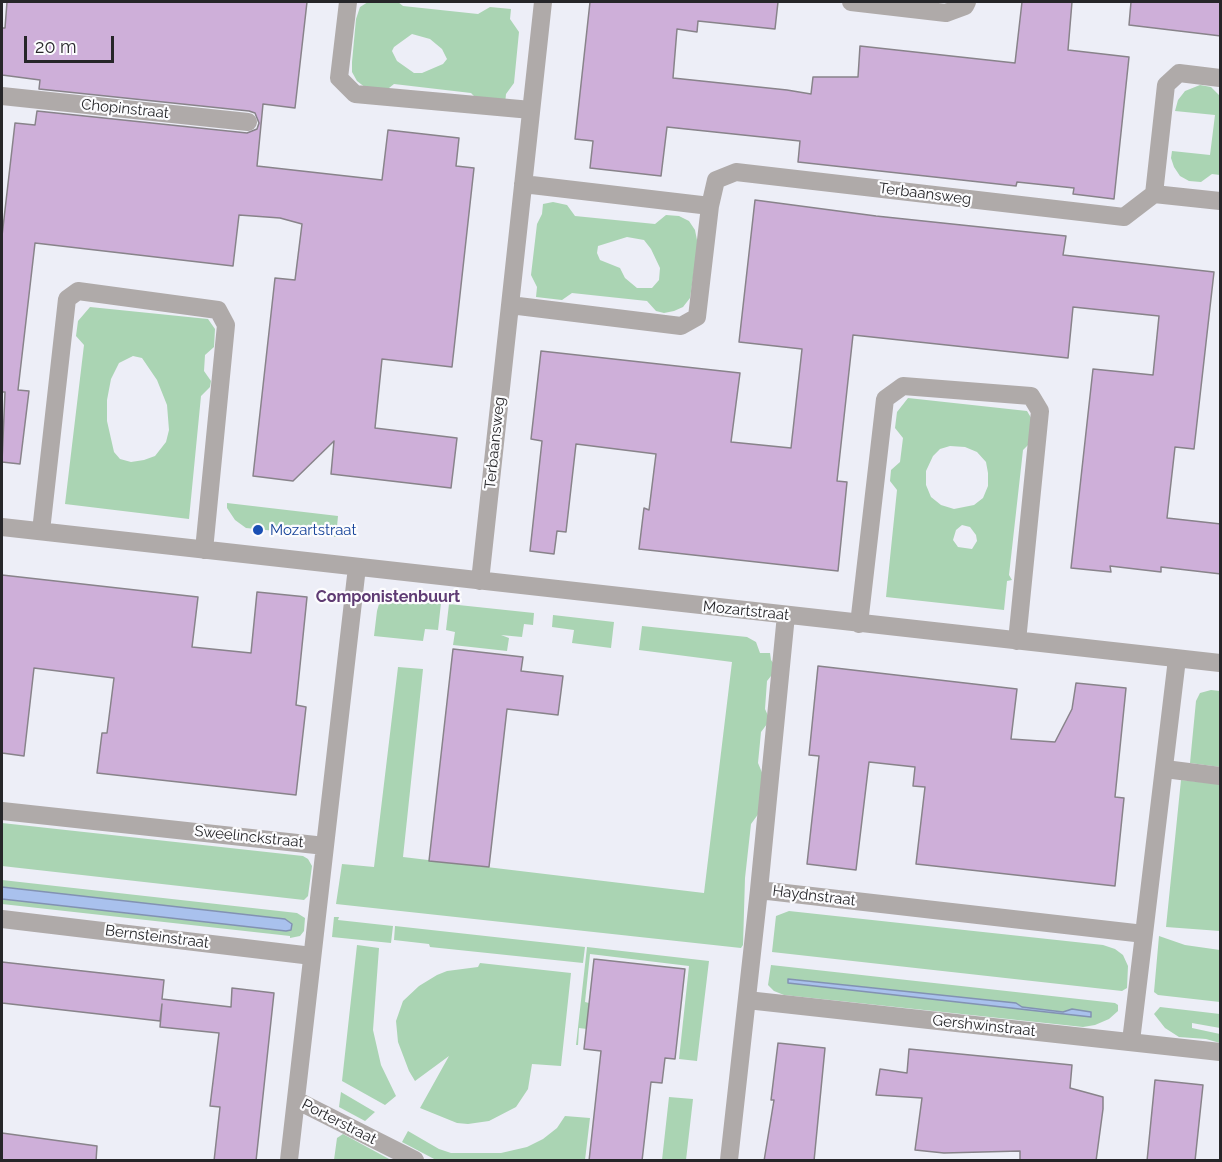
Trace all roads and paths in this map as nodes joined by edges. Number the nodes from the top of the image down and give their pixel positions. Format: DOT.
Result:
graph roads {
  1 [pos="348,2"];
  2 [pos="543,2"];
  3 [pos="851,2"];
  4 [pos="967,2"];
  5 [pos="1221,78"];
  6 [pos="2,96"];
  7 [pos="531,110"];
  8 [pos="248,122"];
  9 [pos="523,184"];
  10 [pos="1154,194"];
  11 [pos="1221,201"];
  12 [pos="710,206"];
  13 [pos="510,305"];
  14 [pos="2,527"];
  15 [pos="40,531"];
  16 [pos="204,550"];
  17 [pos="357,567"];
  18 [pos="480,581"];
  19 [pos="786,615"];
  20 [pos="859,624"];
  21 [pos="1017,642"];
  22 [pos="1177,659"];
  23 [pos="1221,663"];
  24 [pos="1165,769"];
  25 [pos="1221,776"];
  26 [pos="2,811"];
  27 [pos="325,846"];
  28 [pos="759,890"];
  29 [pos="2,919"];
  30 [pos="1144,934"];
  31 [pos="312,957"];
  32 [pos="747,1000"];
  33 [pos="1131,1041"];
  34 [pos="1221,1052"];
  35 [pos="296,1100"];
  36 [pos="289,1161"];
  37 [pos="415,1161"];
  38 [pos="729,1161"];
  1 -- 7 [label="street"];
  2 -- 7 [label="street, Terbaansweg"];
  3 -- 4 [label="street"];
  5 -- 10 [label="street"];
  6 -- 8 [label="street, Chopinstraat"];
  7 -- 9 [label="street, Terbaansweg"];
  9 -- 12 [label="street"];
  9 -- 13 [label="street, Terbaansweg"];
  10 -- 11 [label="street"];
  10 -- 12 [label="street, Terbaansweg"];
  12 -- 13 [label="street, Terbaansweg"];
  13 -- 18 [label="street, Terbaansweg"];
  14 -- 15 [label="street, Mozartstraat"];
  15 -- 16 [label="street, Mozartstraat"];
  15 -- 16 [label="street"];
  16 -- 17 [label="street, Mozartstraat"];
  17 -- 18 [label="street, Mozartstraat"];
  17 -- 27 [label="street, Sweelinckstraat"];
  18 -- 19 [label="street, Mozartstraat"];
  19 -- 20 [label="street, Mozartstraat"];
  19 -- 28 [label="street, Haydnstraat"];
  20 -- 21 [label="street, Mozartstraat"];
  20 -- 21 [label="street"];
  21 -- 22 [label="street, Mozartstraat"];
  22 -- 23 [label="street, Mozartstraat"];
  22 -- 24 [label="street"];
  24 -- 25 [label="street"];
  24 -- 30 [label="street"];
  26 -- 27 [label="street, Sweelinckstraat"];
  27 -- 31 [label="street"];
  28 -- 30 [label="street, Haydnstraat"];
  28 -- 32 [label="street"];
  29 -- 31 [label="street, Bernsteinstraat"];
  30 -- 33 [label="street"];
  31 -- 35 [label="street"];
  32 -- 33 [label="street, Gershwinstraat"];
  32 -- 38 [label="street"];
  33 -- 34 [label="street, Gershwinstraat"];
  35 -- 36 [label="street"];
  35 -- 37 [label="street, Porterstraat"];
}
